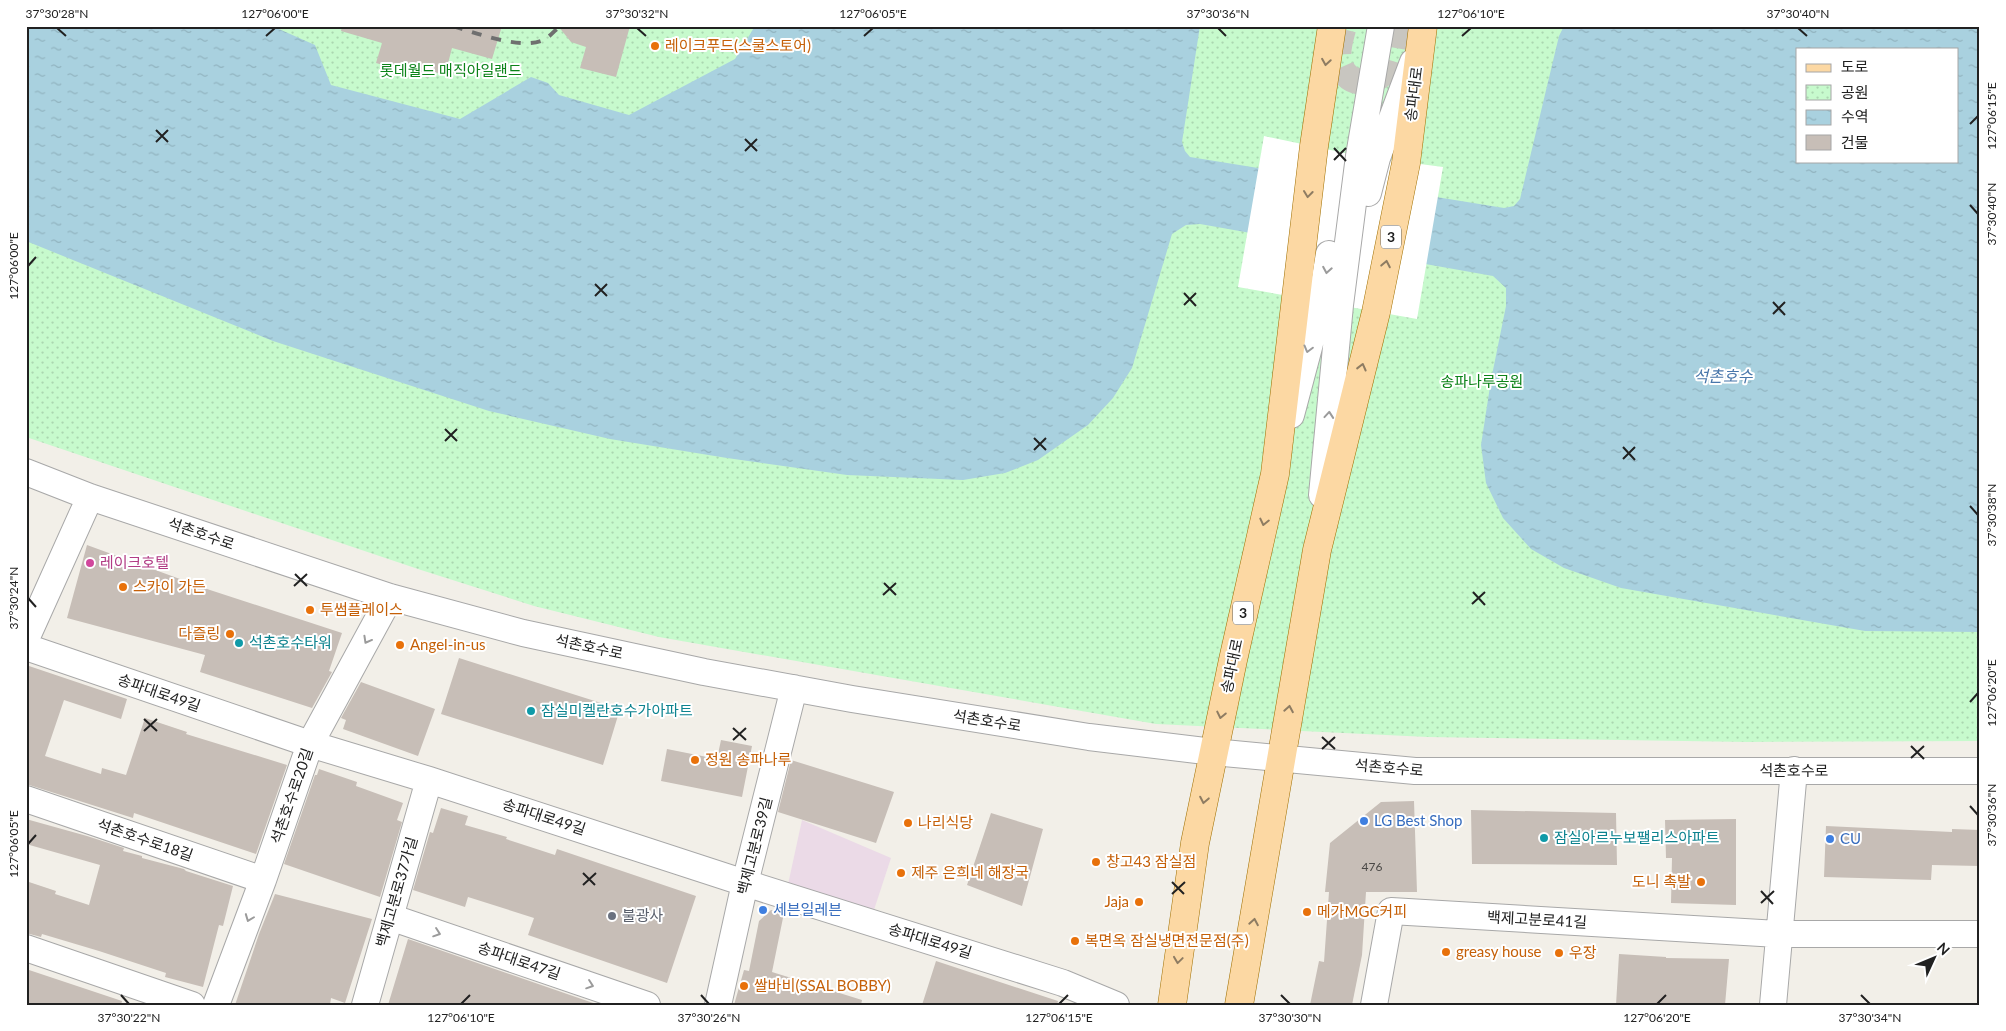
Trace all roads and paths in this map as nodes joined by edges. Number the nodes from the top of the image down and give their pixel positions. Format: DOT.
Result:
graph roads {
  1 [pos="1332,26"];
  2 [pos="1368,26"];
  3 [pos="1381,26"];
  4 [pos="1421,35"];
  5 [pos="1361,156"];
  6 [pos="1330,303"];
  7 [pos="26,472"];
  8 [pos="1275,474"];
  9 [pos="90,497"];
  10 [pos="1317,550"];
  11 [pos="390,597"];
  12 [pos="26,639"];
  13 [pos="26,647"];
  14 [pos="794,688"];
  15 [pos="310,744"];
  16 [pos="1214,752"];
  17 [pos="1281,757"];
  18 [pos="1794,770"];
  19 [pos="1980,770"];
  20 [pos="429,780"];
  21 [pos="26,800"];
  22 [pos="264,880"];
  23 [pos="745,883"];
  24 [pos="390,917"];
  25 [pos="1778,934"];
  26 [pos="1980,934"];
  27 [pos="26,948"];
  28 [pos="1062,994"];
  29 [pos="192,1005"];
  30 [pos="216,1005"];
  31 [pos="365,1005"];
  32 [pos="647,1005"];
  33 [pos="718,1005"];
  34 [pos="1116,1005"];
  35 [pos="1172,1005"];
  36 [pos="1239,1005"];
  37 [pos="1374,1005"];
  38 [pos="1773,1005"];
  1 -- 8 [label="main road, 송파대로 / 3, one-way"];
  2 -- 5 [label="street"];
  3 -- 5 [label="street"];
  4 -- 5 [label="street"];
  10 -- 4 [label="main road, 송파대로 / 3, one-way"];
  5 -- 6 [label="street"];
  6 -- 8 [label="street, one-way"];
  10 -- 6 [label="street, one-way"];
  7 -- 9 [label="street, 석촌호수로"];
  8 -- 16 [label="main road, 송파대로 / 3, one-way"];
  9 -- 11 [label="street, 석촌호수로"];
  9 -- 12 [label="street"];
  17 -- 10 [label="main road, 3, one-way"];
  11 -- 14 [label="street, 석촌호수로"];
  11 -- 15 [label="street, 석촌호수로20길, one-way"];
  13 -- 15 [label="street, 송파대로49길"];
  14 -- 16 [label="street, 석촌호수로"];
  14 -- 23 [label="street, 백제고분로39길"];
  15 -- 20 [label="street, 송파대로49길"];
  15 -- 22 [label="street, 석촌호수로20길"];
  16 -- 17 [label="street, 석촌호수로"];
  16 -- 35 [label="main road, 송파대로 / 3, one-way"];
  17 -- 18 [label="street, 석촌호수로"];
  36 -- 17 [label="main road, 3, one-way"];
  18 -- 19 [label="street, 석촌호수로"];
  18 -- 25 [label="street"];
  20 -- 23 [label="street, 송파대로49길"];
  20 -- 24 [label="street, 백제고분로37가길"];
  21 -- 22 [label="street, 석촌호수로18길"];
  22 -- 30 [label="street, 석촌호수로20길, one-way"];
  23 -- 28 [label="street, 송파대로49길"];
  23 -- 33 [label="street, 백제고분로39길"];
  24 -- 31 [label="street, 백제고분로37가길"];
  24 -- 32 [label="street, 송파대로47길, one-way"];
  25 -- 26 [label="street, 백제고분로41길"];
  25 -- 37 [label="street, 백제고분로41길"];
  25 -- 38 [label="street"];
  27 -- 29 [label="street"];
  28 -- 34 [label="street, 송파대로49길"];
}
